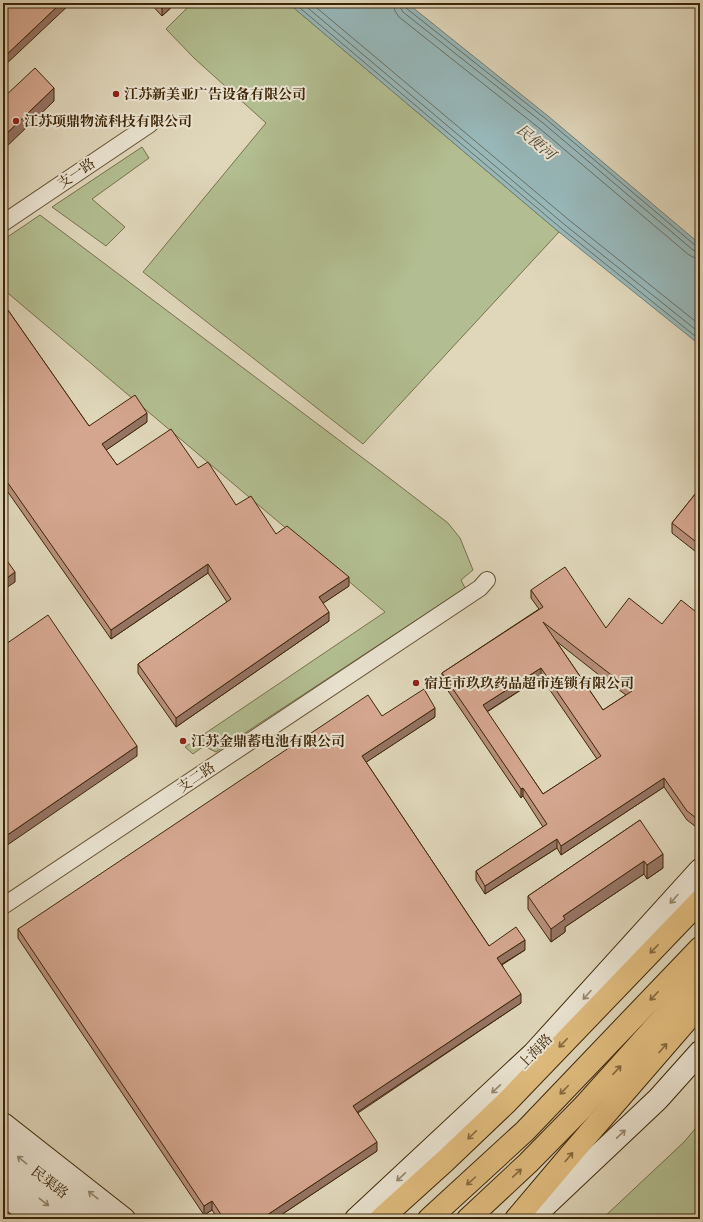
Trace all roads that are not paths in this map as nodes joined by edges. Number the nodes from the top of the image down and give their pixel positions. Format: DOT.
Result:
graph roads {
  1 [pos="150,124"];
  2 [pos="3,223"];
  3 [pos="487,580"];
  4 [pos="700,870"];
  5 [pos="700,901"];
  6 [pos="3,906"];
  7 [pos="700,948"];
  8 [pos="700,977"];
  9 [pos="700,1005"];
  10 [pos="700,1052"];
  11 [pos="3,1124"];
  12 [pos="3,1145"];
  13 [pos="3,1169"];
  14 [pos="3,1193"];
  15 [pos="35,1219"];
  16 [pos="66,1219"];
  17 [pos="96,1219"];
  18 [pos="124,1219"];
  19 [pos="356,1219"];
  20 [pos="381,1219"];
  21 [pos="429,1219"];
  22 [pos="468,1219"];
  23 [pos="516,1219"];
  24 [pos="532,1219"];
  1 -- 2 [label="street, 支一路"];
  3 -- 6 [label="street, 支二路"];
  4 -- 19 [label="main road, 上海路, one-way"];
  5 -- 20 [label="highway, one-way"];
  7 -- 21 [label="highway, one-way"];
  22 -- 8 [label="highway, one-way"];
  23 -- 9 [label="highway, one-way"];
  24 -- 10 [label="main road, one-way"];
  18 -- 11 [label="main road, one-way"];
  17 -- 12 [label="main road, 民渠路, one-way"];
  13 -- 16 [label="main road, 民渠路, one-way"];
  14 -- 15 [label="main road"];
}
